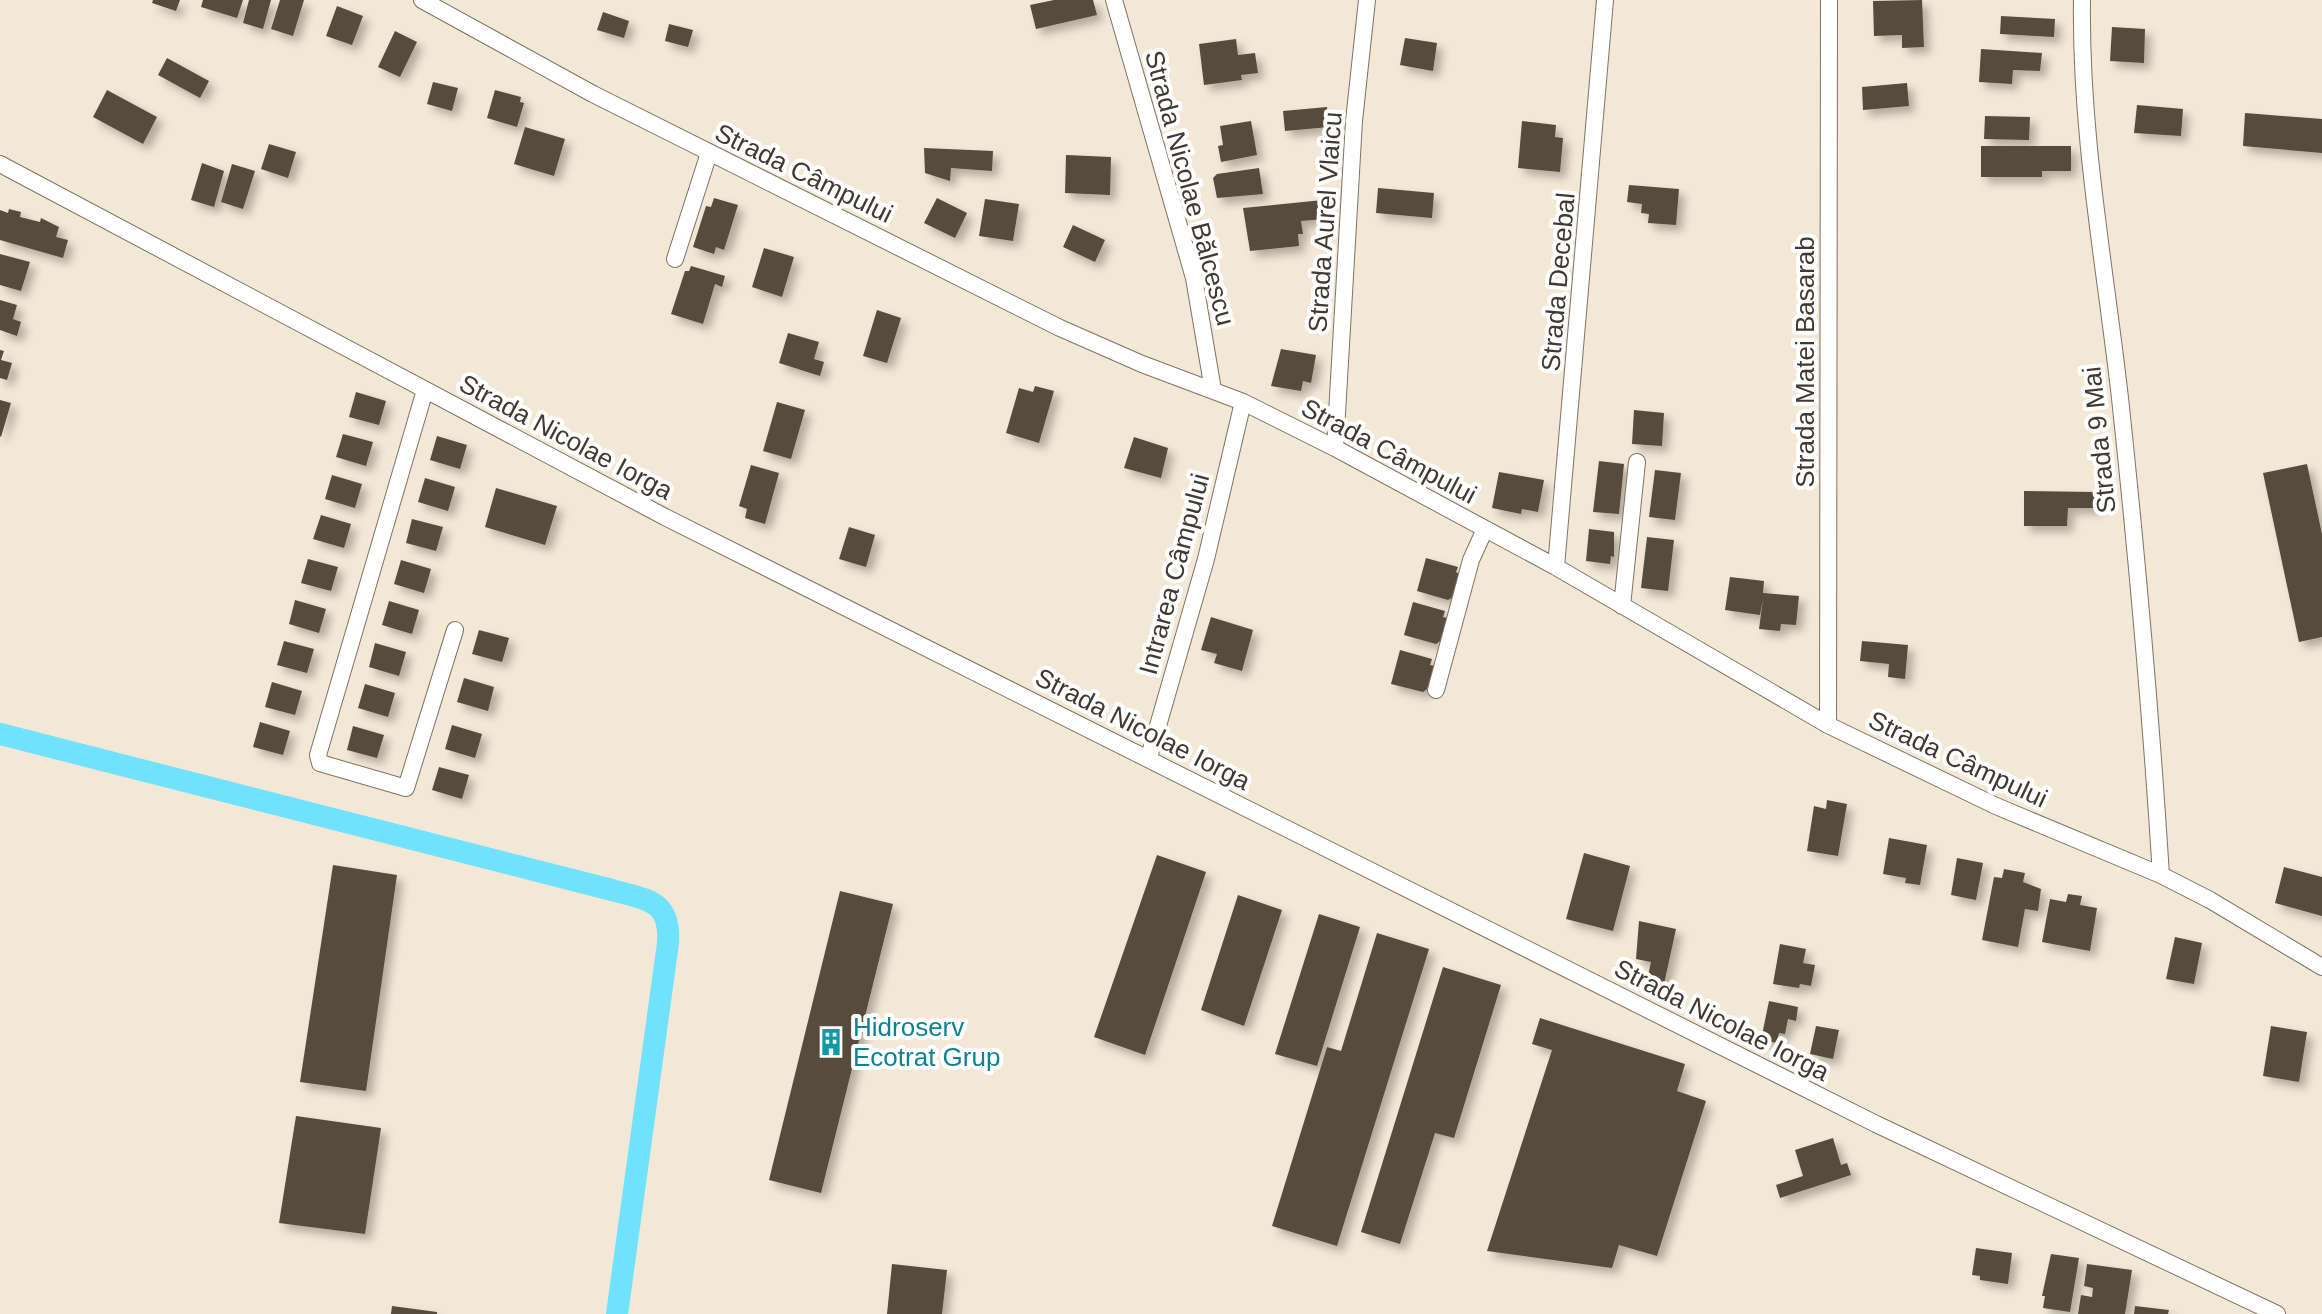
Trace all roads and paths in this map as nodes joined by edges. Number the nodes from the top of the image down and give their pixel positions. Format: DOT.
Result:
graph roads {
  1 [pos="422,0"];
  2 [pos="1114,0"];
  3 [pos="1367,0"];
  4 [pos="1605,0"];
  5 [pos="1829,0"];
  6 [pos="2082,0"];
  7 [pos="709,153"];
  8 [pos="0,164"];
  9 [pos="675,259"];
  10 [pos="425,390"];
  11 [pos="1213,390"];
  12 [pos="1243,402"];
  13 [pos="1335,448"];
  14 [pos="1637,462"];
  15 [pos="1485,529"];
  16 [pos="1556,567"];
  17 [pos="1622,606"];
  18 [pos="455,630"];
  19 [pos="1436,690"];
  20 [pos="1828,725"];
  21 [pos="1149,757"];
  22 [pos="2161,875"];
  23 [pos="2322,967"];
  24 [pos="2277,1314"];
  1 -- 7 [label="street, Strada Câmpului"];
  2 -- 11 [label="street, Strada Nicolae Bălcescu"];
  3 -- 13 [label="street, Strada Aurel Vlaicu"];
  4 -- 16 [label="street, Strada Decebal"];
  5 -- 20 [label="street, Strada Matei Basarab"];
  6 -- 22 [label="street, Strada 9 Mai"];
  7 -- 9 [label="street"];
  7 -- 11 [label="street, Strada Câmpului"];
  8 -- 10 [label="street, Strada Nicolae Iorga"];
  10 -- 18 [label="street"];
  10 -- 21 [label="street, Strada Nicolae Iorga"];
  11 -- 12 [label="street, Strada Câmpului"];
  12 -- 13 [label="street, Strada Câmpului"];
  12 -- 21 [label="street, Intrarea Câmpului"];
  13 -- 15 [label="street, Strada Câmpului"];
  14 -- 17 [label="street"];
  15 -- 16 [label="street, Strada Câmpului"];
  15 -- 19 [label="street"];
  16 -- 17 [label="street, Strada Câmpului"];
  17 -- 20 [label="street, Strada Câmpului"];
  20 -- 22 [label="street, Strada Câmpului"];
  21 -- 24 [label="street, Strada Nicolae Iorga"];
  22 -- 23 [label="street, Strada Câmpului"];
}
